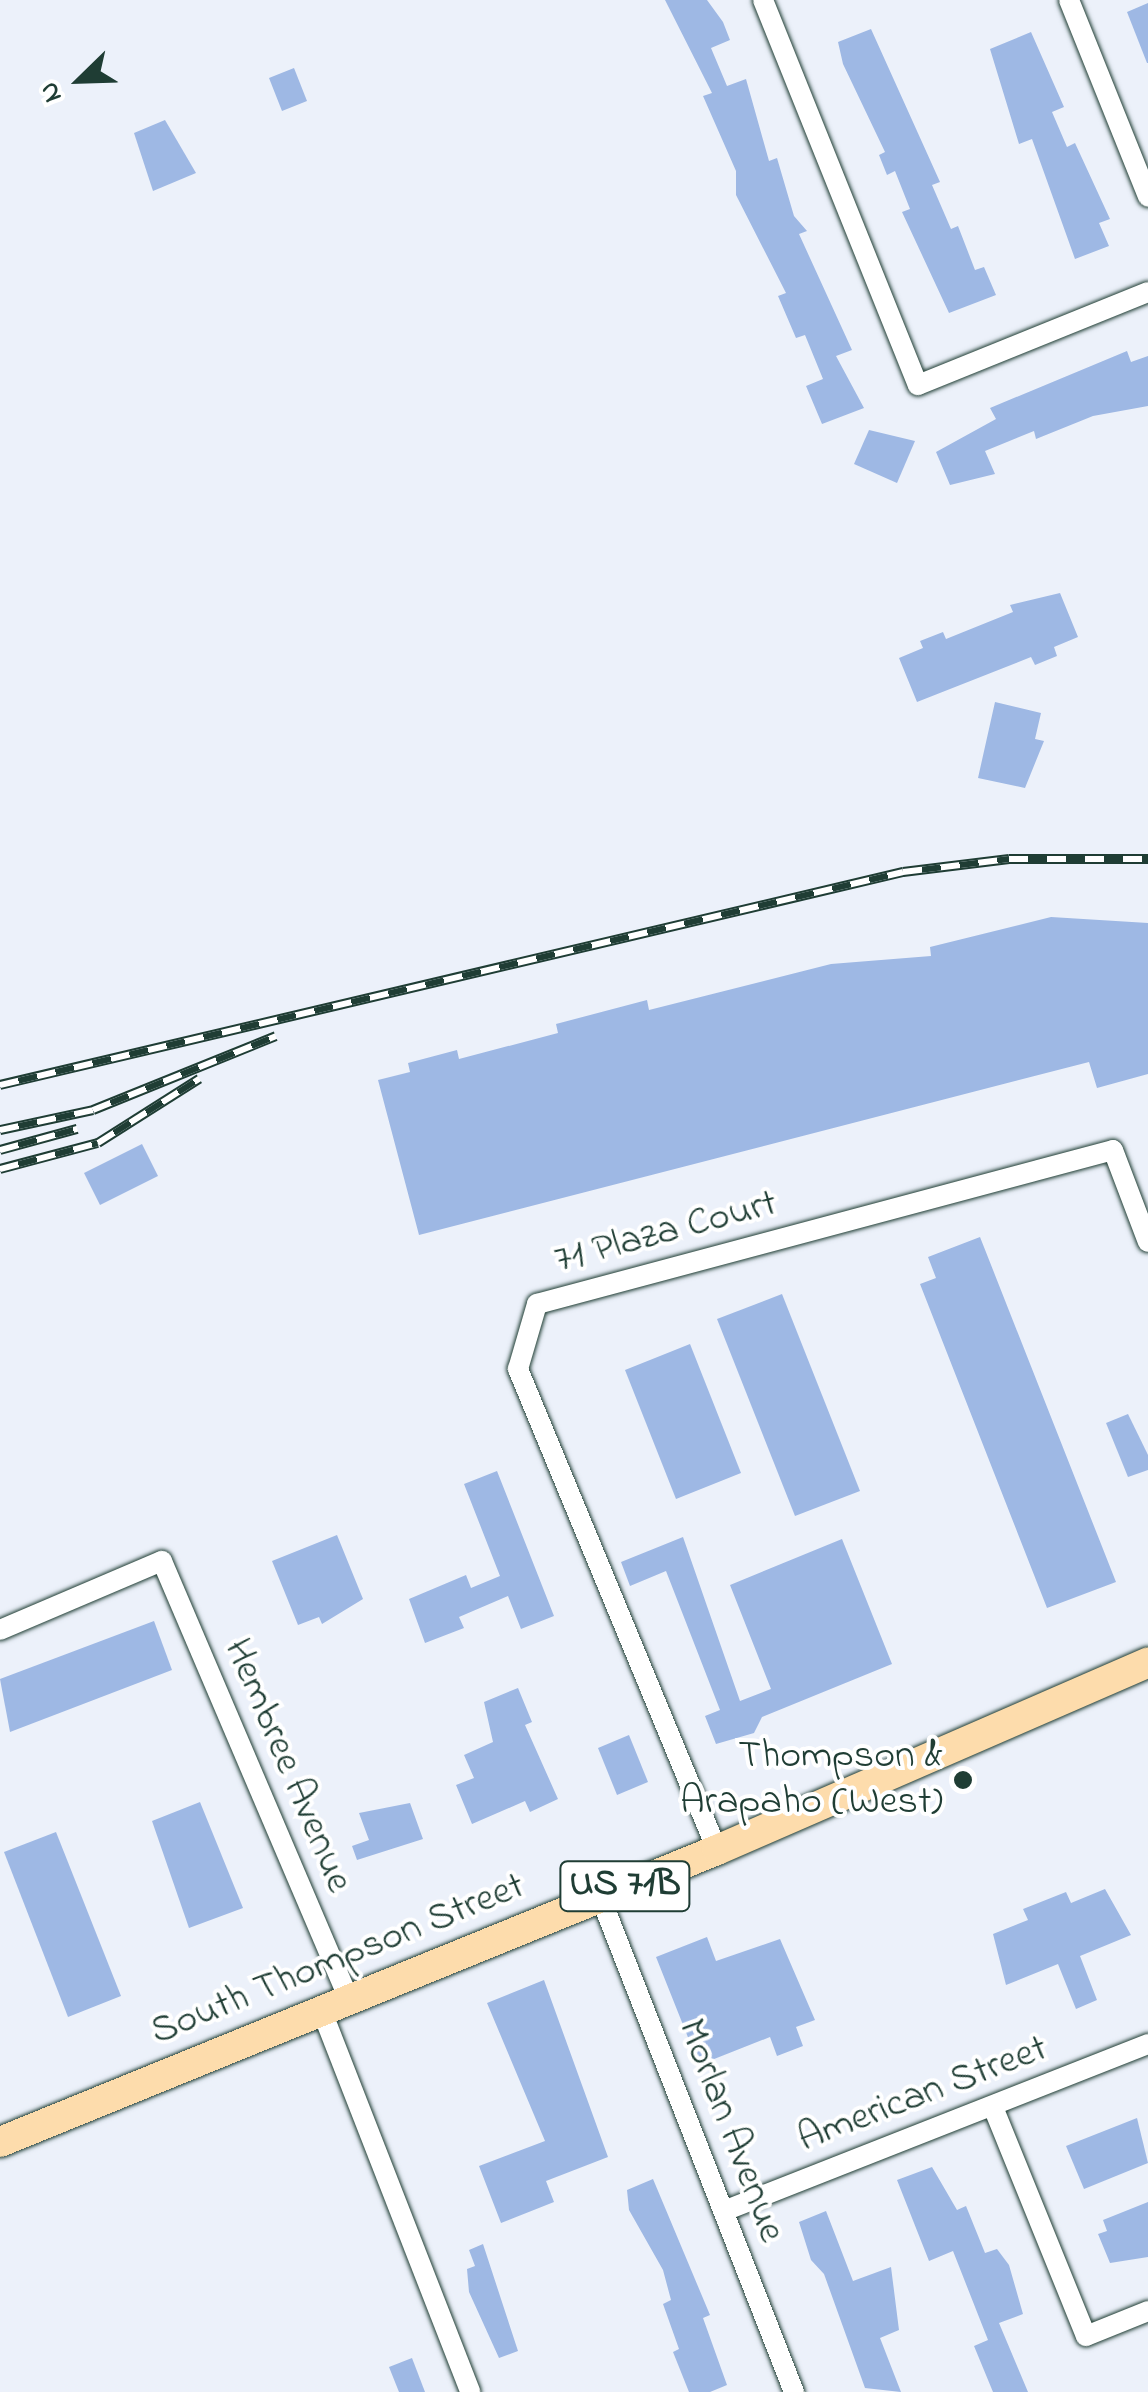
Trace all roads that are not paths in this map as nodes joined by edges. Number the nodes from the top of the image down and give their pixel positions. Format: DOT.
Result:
graph roads {
  1 [pos="762,0"];
  2 [pos="1069,0"];
  3 [pos="1148,197"];
  4 [pos="1148,292"];
  5 [pos="1148,1242"];
  6 [pos="0,1630"];
  7 [pos="1148,1663"];
  8 [pos="717,1850"];
  9 [pos="600,1896"];
  10 [pos="334,2004"];
  11 [pos="1148,2044"];
  12 [pos="993,2106"];
  13 [pos="0,2142"];
  14 [pos="724,2211"];
  15 [pos="1148,2310"];
  16 [pos="470,2392"];
  17 [pos="794,2392"];
  1 -- 4 [label="street"];
  2 -- 3 [label="street"];
  5 -- 8 [label="street, 71 Plaza Court"];
  6 -- 10 [label="street, Hembree Avenue"];
  7 -- 8 [label="highway, South Thompson Street / US 71B"];
  8 -- 9 [label="highway, South Thompson Street / US 71B"];
  9 -- 10 [label="highway, South Thompson Street / US 71B"];
  9 -- 14 [label="street, Morlan Avenue"];
  10 -- 13 [label="highway, South Thompson Street / US 71B"];
  10 -- 16 [label="street, Hembree Avenue"];
  11 -- 12 [label="street, American Street"];
  12 -- 14 [label="street, American Street"];
  12 -- 15 [label="street"];
  14 -- 17 [label="street, Morlan Avenue"];
}
